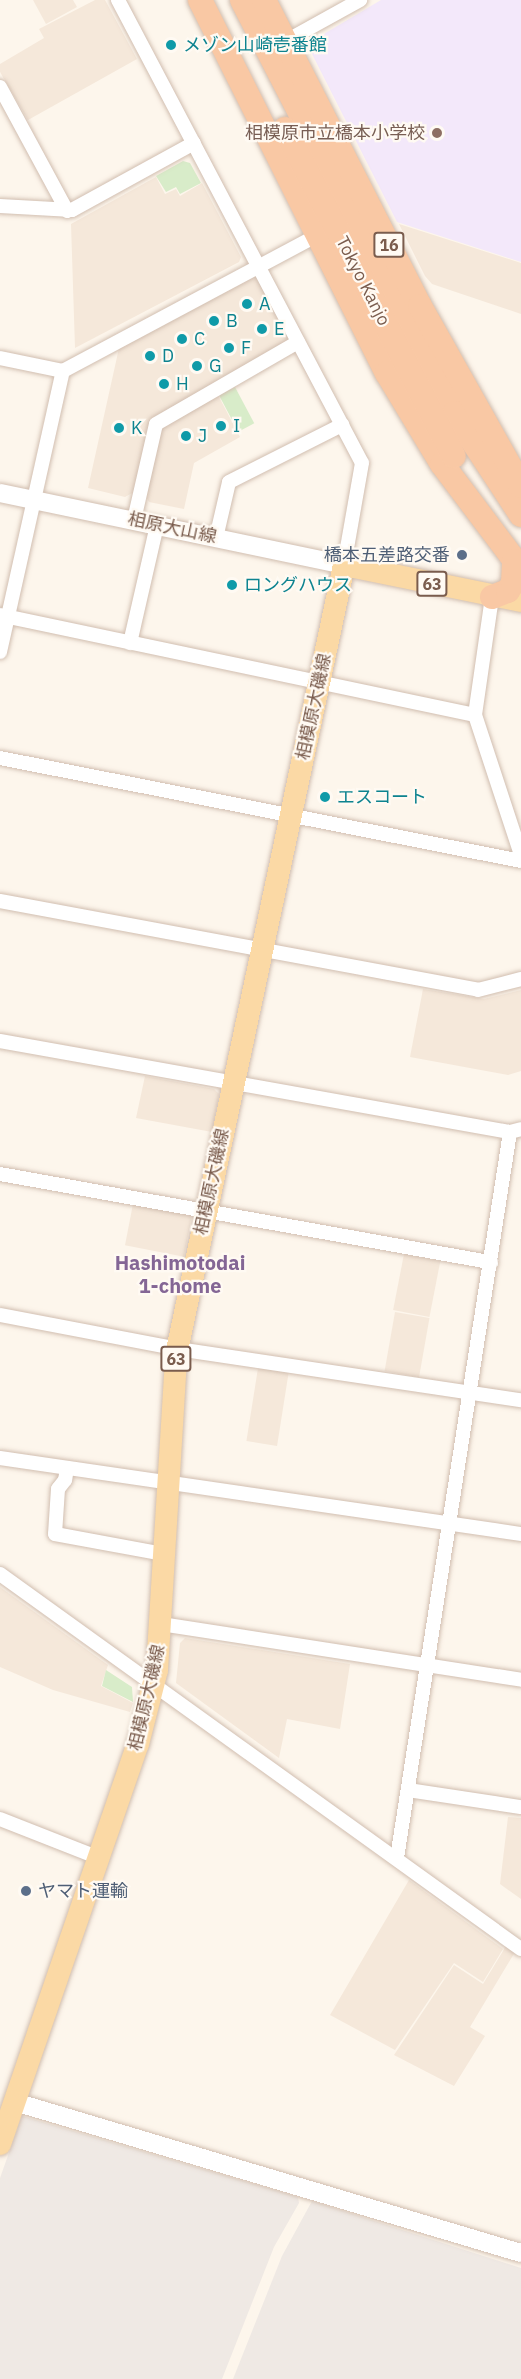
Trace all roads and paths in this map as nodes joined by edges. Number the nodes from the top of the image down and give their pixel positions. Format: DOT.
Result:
graph roads {
  1 [pos="118,0"];
  2 [pos="200,0"];
  3 [pos="217,0"];
  4 [pos="242,0"];
  5 [pos="264,0"];
  6 [pos="360,0"];
  7 [pos="286,41"];
  8 [pos="0,87"];
  9 [pos="194,143"];
  10 [pos="0,206"];
  11 [pos="67,211"];
  12 [pos="318,235"];
  13 [pos="259,266"];
  14 [pos="298,342"];
  15 [pos="407,345"];
  16 [pos="0,358"];
  17 [pos="63,371"];
  18 [pos="342,425"];
  19 [pos="521,486"];
  20 [pos="0,493"];
  21 [pos="33,500"];
  22 [pos="521,515"];
  23 [pos="134,520"];
  24 [pos="157,525"];
  25 [pos="216,538"];
  26 [pos="519,561"];
  27 [pos="344,565"];
  28 [pos="492,597"];
  29 [pos="521,601"];
  30 [pos="4,616"];
  31 [pos="130,643"];
  32 [pos="0,652"];
  33 [pos="319,683"];
  34 [pos="475,715"];
  35 [pos="0,758"];
  36 [pos="291,816"];
  37 [pos="521,855"];
  38 [pos="521,861"];
  39 [pos="0,901"];
  40 [pos="261,951"];
  41 [pos="521,979"];
  42 [pos="0,1041"];
  43 [pos="234,1083"];
  44 [pos="516,1130"];
  45 [pos="0,1174"];
  46 [pos="206,1211"];
  47 [pos="491,1262"];
  48 [pos="0,1315"];
  49 [pos="178,1349"];
  50 [pos="470,1392"];
  51 [pos="521,1400"];
  52 [pos="0,1458"];
  53 [pos="67,1468"];
  54 [pos="167,1482"];
  55 [pos="450,1523"];
  56 [pos="521,1534"];
  57 [pos="164,1554"];
  58 [pos="0,1574"];
  59 [pos="161,1624"];
  60 [pos="427,1666"];
  61 [pos="521,1680"];
  62 [pos="154,1683"];
  63 [pos="408,1790"];
  64 [pos="521,1807"];
  65 [pos="0,1819"];
  66 [pos="99,1858"];
  67 [pos="397,1858"];
  68 [pos="521,1949"];
  69 [pos="15,2102"];
  70 [pos="0,2144"];
  71 [pos="521,2253"];
  1 -- 9 [label="street"];
  2 -- 12 [label="highway"];
  3 -- 15 [label="highway, Tokyo Kanjo / 16"];
  4 -- 15 [label="highway, Tokyo Kanjo / 16"];
  5 -- 7 [label="highway, 16"];
  6 -- 7 [label="street"];
  7 -- 19 [label="highway, 16"];
  8 -- 11 [label="street"];
  9 -- 11 [label="street"];
  9 -- 13 [label="street"];
  10 -- 11 [label="street"];
  12 -- 13 [label="street"];
  12 -- 26 [label="highway"];
  13 -- 14 [label="street"];
  13 -- 17 [label="street"];
  14 -- 18 [label="street"];
  14 -- 23 [label="street"];
  15 -- 22 [label="highway, Tokyo Kanjo / 16"];
  15 -- 26 [label="highway, Tokyo Kanjo / 16"];
  16 -- 17 [label="street"];
  17 -- 21 [label="street"];
  18 -- 25 [label="street"];
  18 -- 27 [label="street"];
  20 -- 21 [label="street, 相原大山線"];
  21 -- 23 [label="street, 相原大山線"];
  21 -- 30 [label="street"];
  23 -- 24 [label="street, 相原大山線"];
  24 -- 25 [label="street, 相原大山線"];
  24 -- 31 [label="street"];
  25 -- 27 [label="street, 相原大山線"];
  26 -- 28 [label="highway"];
  27 -- 28 [label="main road, 63"];
  27 -- 33 [label="main road, 相模原大磯線 / 63"];
  28 -- 29 [label="main road, 63"];
  28 -- 34 [label="street"];
  30 -- 31 [label="street"];
  30 -- 32 [label="street"];
  31 -- 33 [label="street"];
  33 -- 34 [label="street"];
  33 -- 36 [label="main road, 相模原大磯線 / 63"];
  34 -- 37 [label="street"];
  35 -- 36 [label="street"];
  36 -- 38 [label="street"];
  36 -- 40 [label="main road, 相模原大磯線 / 63"];
  39 -- 40 [label="street"];
  40 -- 41 [label="street"];
  40 -- 43 [label="main road, 相模原大磯線 / 63"];
  42 -- 43 [label="street"];
  43 -- 44 [label="street"];
  43 -- 46 [label="main road, 相模原大磯線 / 63"];
  44 -- 47 [label="street"];
  45 -- 46 [label="street"];
  46 -- 47 [label="street"];
  46 -- 49 [label="main road, 相模原大磯線 / 63"];
  47 -- 50 [label="street"];
  48 -- 49 [label="street"];
  49 -- 50 [label="street"];
  49 -- 54 [label="main road, 相模原大磯線 / 63"];
  50 -- 51 [label="street"];
  50 -- 55 [label="street"];
  52 -- 53 [label="street"];
  53 -- 54 [label="street"];
  53 -- 57 [label="street"];
  54 -- 55 [label="street"];
  54 -- 57 [label="main road, 相模原大磯線 / 63"];
  55 -- 56 [label="street"];
  55 -- 60 [label="street"];
  57 -- 59 [label="main road, 相模原大磯線 / 63"];
  58 -- 62 [label="street"];
  59 -- 60 [label="street"];
  59 -- 62 [label="main road, 相模原大磯線 / 63"];
  60 -- 61 [label="street"];
  60 -- 63 [label="street"];
  62 -- 66 [label="main road, 相模原大磯線 / 63"];
  62 -- 67 [label="street"];
  63 -- 64 [label="street"];
  63 -- 67 [label="street"];
  65 -- 66 [label="street"];
  66 -- 69 [label="main road, 相模原大磯線 / 63"];
  67 -- 68 [label="street"];
  69 -- 70 [label="main road, 相模原大磯線 / 63"];
  69 -- 71 [label="street"];
}
